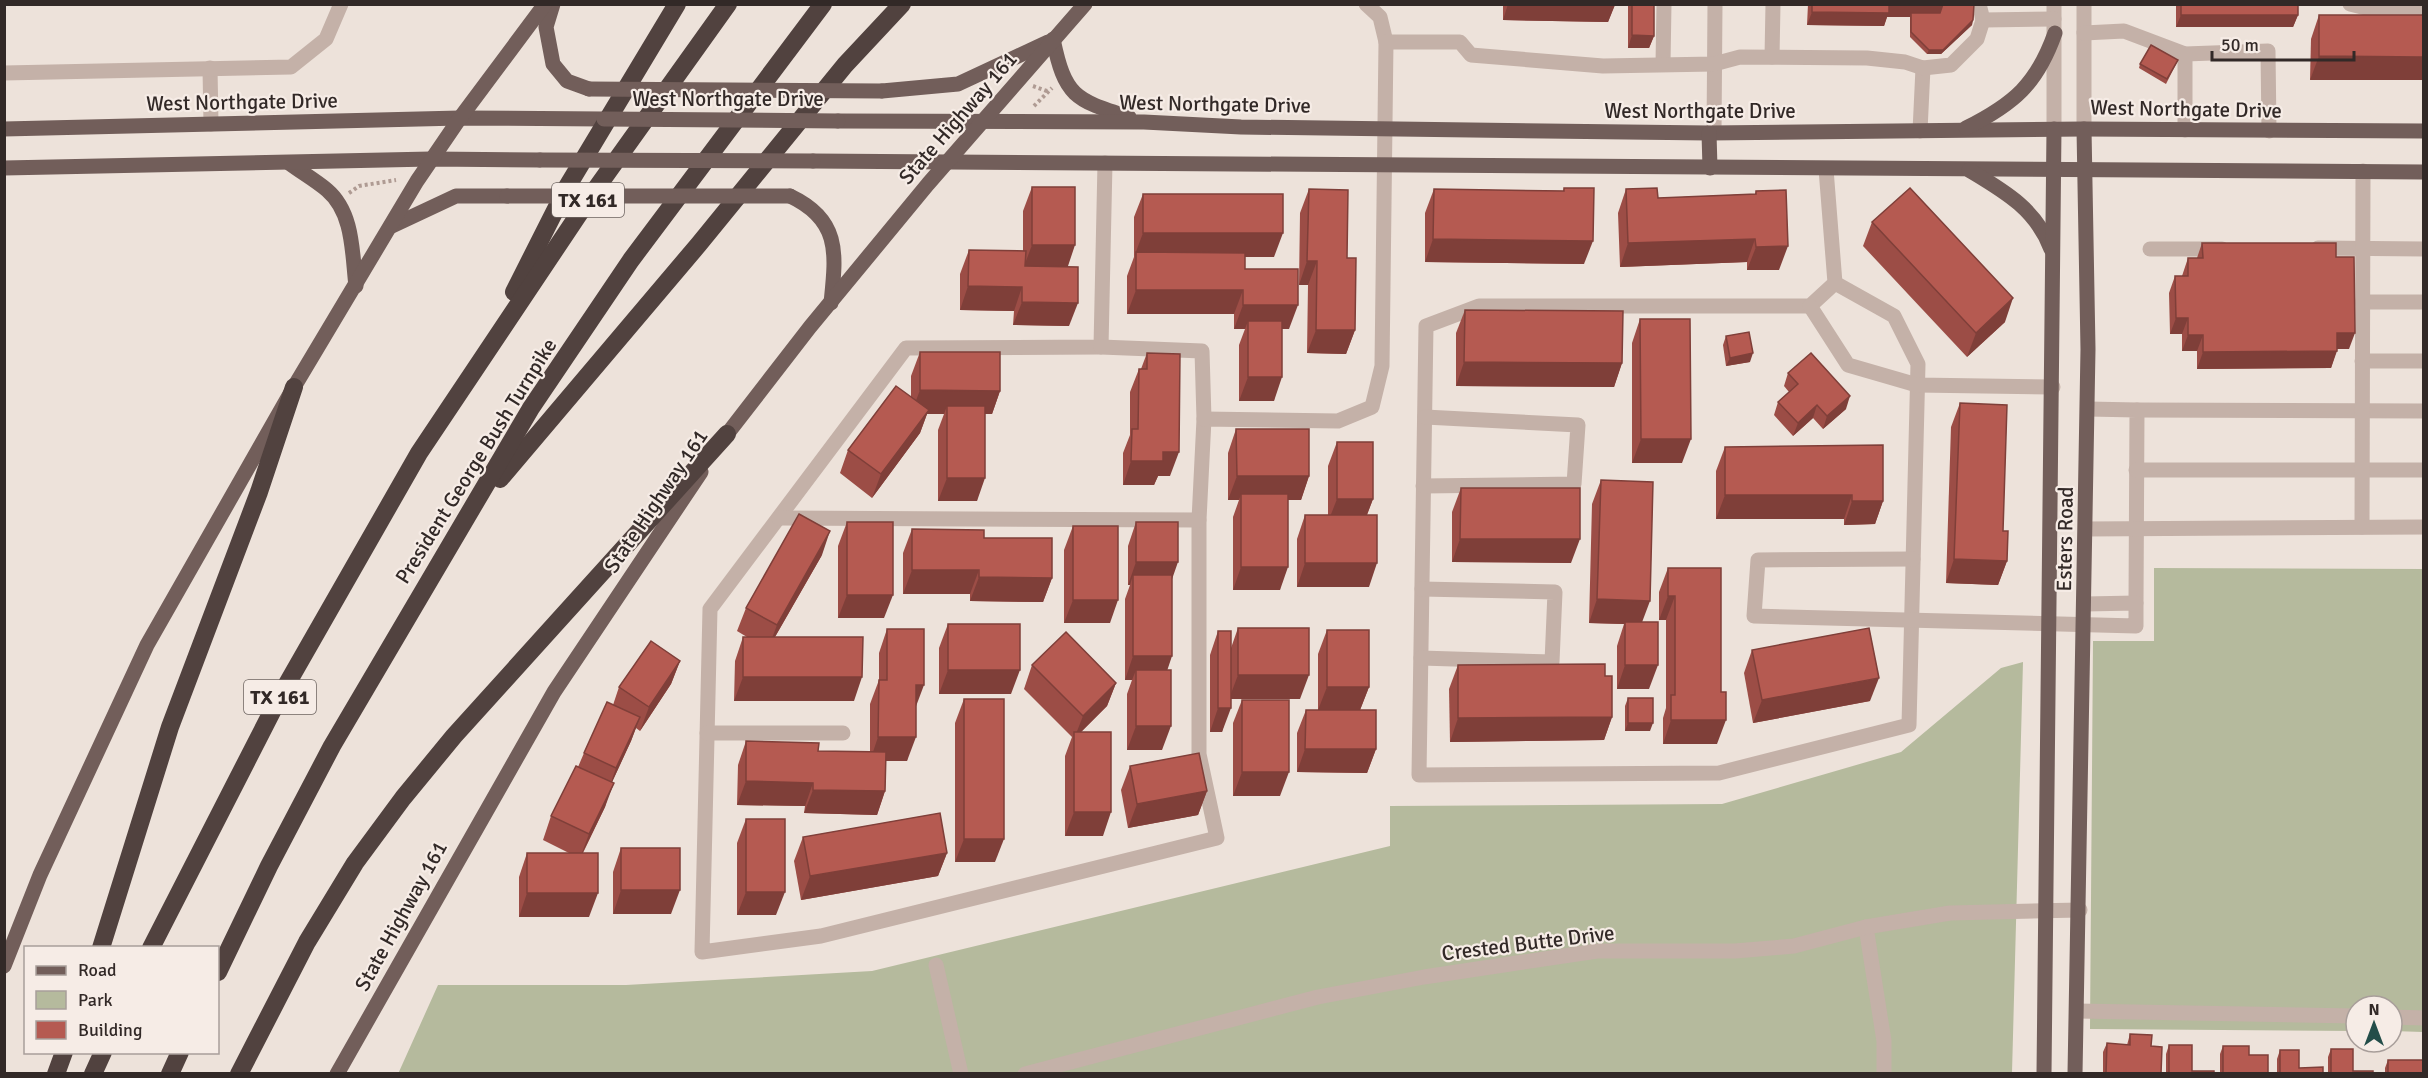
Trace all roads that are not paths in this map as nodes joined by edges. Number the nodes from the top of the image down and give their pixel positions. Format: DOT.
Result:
graph roads {
  1 [pos="341,4"];
  2 [pos="545,4"];
  3 [pos="553,4"];
  4 [pos="676,4"];
  5 [pos="728,4"];
  6 [pos="823,4"];
  7 [pos="902,4"];
  8 [pos="1085,4"];
  9 [pos="1366,4"];
  10 [pos="1664,4"];
  11 [pos="1715,4"];
  12 [pos="1773,4"];
  13 [pos="1979,4"];
  14 [pos="2084,4"];
  15 [pos="2350,4"];
  16 [pos="2424,8"];
  17 [pos="2054,19"];
  18 [pos="1983,21"];
  19 [pos="2084,33"];
  20 [pos="1053,39"];
  21 [pos="1386,42"];
  22 [pos="2185,54"];
  23 [pos="1772,57"];
  24 [pos="1663,64"];
  25 [pos="1714,64"];
  26 [pos="210,68"];
  27 [pos="1923,68"];
  28 [pos="4,72"];
  29 [pos="460,118"];
  30 [pos="984,122"];
  31 [pos="1144,122"];
  32 [pos="211,124"];
  33 [pos="1385,128"];
  34 [pos="4,129"];
  35 [pos="2054,129"];
  36 [pos="2084,129"];
  37 [pos="1962,130"];
  38 [pos="2186,130"];
  39 [pos="1920,131"];
  40 [pos="2269,131"];
  41 [pos="2424,131"];
  42 [pos="1712,133"];
  43 [pos="431,159"];
  44 [pos="947,162"];
  45 [pos="289,163"];
  46 [pos="1105,163"];
  47 [pos="1385,165"];
  48 [pos="4,168"];
  49 [pos="1710,168"];
  50 [pos="1827,169"];
  51 [pos="1969,170"];
  52 [pos="2085,170"];
  53 [pos="2054,171"];
  54 [pos="2363,171"];
  55 [pos="2424,172"];
  56 [pos="392,226"];
  57 [pos="2304,248"];
  58 [pos="2363,248"];
  59 [pos="2150,249"];
  60 [pos="2232,249"];
  61 [pos="2424,249"];
  62 [pos="2054,255"];
  63 [pos="1835,283"];
  64 [pos="356,286"];
  65 [pos="2362,302"];
  66 [pos="2424,302"];
  67 [pos="831,303"];
  68 [pos="1810,306"];
  69 [pos="1101,347"];
  70 [pos="480,358"];
  71 [pos="2362,361"];
  72 [pos="2424,361"];
  73 [pos="1917,385"];
  74 [pos="294,387"];
  75 [pos="2052,387"];
  76 [pos="2088,409"];
  77 [pos="2137,410"];
  78 [pos="2424,411"];
  79 [pos="2362,412"];
  80 [pos="1425,417"];
  81 [pos="1204,418"];
  82 [pos="727,434"];
  83 [pos="2362,469"];
  84 [pos="2136,470"];
  85 [pos="2424,470"];
  86 [pos="1424,486"];
  87 [pos="779,518"];
  88 [pos="465,519"];
  89 [pos="1199,520"];
  90 [pos="2362,527"];
  91 [pos="2424,527"];
  92 [pos="2086,529"];
  93 [pos="2135,529"];
  94 [pos="1913,559"];
  95 [pos="1422,590"];
  96 [pos="2136,603"];
  97 [pos="2085,604"];
  98 [pos="1911,619"];
  99 [pos="2050,623"];
  100 [pos="2085,626"];
  101 [pos="1421,658"];
  102 [pos="707,733"];
  103 [pos="843,733"];
  104 [pos="2080,910"];
  105 [pos="2047,911"];
  106 [pos="1866,927"];
  107 [pos="102,946"];
  108 [pos="152,946"];
  109 [pos="936,965"];
  110 [pos="4,966"];
  111 [pos="219,970"];
  112 [pos="2077,1011"];
  113 [pos="2344,1016"];
  114 [pos="2404,1017"];
  115 [pos="2424,1018"];
  116 [pos="64,1054"];
  117 [pos="103,1054"];
  118 [pos="180,1054"];
  119 [pos="56,1074"];
  120 [pos="93,1074"];
  121 [pos="170,1074"];
  122 [pos="239,1074"];
  123 [pos="338,1074"];
  124 [pos="961,1074"];
  125 [pos="1025,1074"];
  126 [pos="1884,1074"];
  127 [pos="2044,1074"];
  128 [pos="2075,1074"];
  1 -- 26 [label="street"];
  2 -- 29 [label="main road"];
  3 -- 20 [label="main road, bridge"];
  4 -- 70 [label="highway"];
  5 -- 70 [label="highway, TX 161"];
  6 -- 88 [label="highway, President George Bush Turnpike / TX 161"];
  7 -- 88 [label="highway"];
  8 -- 20 [label="main road, State Highway 161"];
  9 -- 21 [label="street"];
  10 -- 24 [label="street"];
  11 -- 25 [label="street"];
  12 -- 23 [label="street"];
  13 -- 18 [label="street"];
  14 -- 19 [label="street, Esters Road"];
  15 -- 16 [label="street"];
  17 -- 18 [label="street"];
  17 -- 35 [label="street, Esters Road"];
  17 -- 37 [label="main road"];
  18 -- 27 [label="street"];
  19 -- 22 [label="street"];
  19 -- 36 [label="street, Esters Road"];
  20 -- 30 [label="main road, State Highway 161"];
  20 -- 31 [label="main road"];
  21 -- 24 [label="street"];
  21 -- 33 [label="street"];
  22 -- 38 [label="street"];
  22 -- 40 [label="street"];
  23 -- 25 [label="street"];
  23 -- 27 [label="street"];
  24 -- 25 [label="street"];
  25 -- 42 [label="street"];
  26 -- 28 [label="street"];
  26 -- 32 [label="street"];
  27 -- 39 [label="street"];
  29 -- 30 [label="main road, West Northgate Drive, bridge"];
  29 -- 32 [label="main road, West Northgate Drive"];
  29 -- 43 [label="main road"];
  30 -- 31 [label="main road, West Northgate Drive"];
  30 -- 44 [label="main road, State Highway 161"];
  31 -- 33 [label="main road, West Northgate Drive"];
  32 -- 34 [label="main road, West Northgate Drive"];
  33 -- 42 [label="main road, West Northgate Drive"];
  33 -- 47 [label="street"];
  35 -- 36 [label="main road, West Northgate Drive"];
  35 -- 37 [label="main road, West Northgate Drive"];
  35 -- 53 [label="main road, Esters Road"];
  36 -- 38 [label="main road, West Northgate Drive"];
  36 -- 52 [label="main road, Esters Road"];
  37 -- 39 [label="main road, West Northgate Drive"];
  38 -- 40 [label="main road, West Northgate Drive"];
  39 -- 42 [label="main road, West Northgate Drive"];
  40 -- 41 [label="main road, West Northgate Drive"];
  42 -- 49 [label="main road"];
  43 -- 44 [label="main road, bridge"];
  43 -- 45 [label="main road"];
  43 -- 56 [label="main road"];
  44 -- 46 [label="main road"];
  44 -- 67 [label="main road, State Highway 161"];
  45 -- 48 [label="main road"];
  45 -- 64 [label="main road"];
  46 -- 47 [label="main road"];
  46 -- 69 [label="street"];
  47 -- 49 [label="main road"];
  47 -- 81 [label="street"];
  49 -- 50 [label="main road"];
  50 -- 51 [label="main road"];
  50 -- 63 [label="street"];
  51 -- 53 [label="main road"];
  51 -- 62 [label="main road"];
  52 -- 53 [label="main road"];
  52 -- 54 [label="main road"];
  52 -- 76 [label="main road, Esters Road"];
  53 -- 62 [label="main road, Esters Road"];
  54 -- 55 [label="main road"];
  54 -- 58 [label="street"];
  56 -- 64 [label="main road"];
  56 -- 67 [label="main road, bridge"];
  57 -- 58 [label="street"];
  58 -- 61 [label="street"];
  58 -- 65 [label="street"];
  59 -- 60 [label="street"];
  62 -- 75 [label="main road, Esters Road"];
  63 -- 68 [label="street"];
  63 -- 73 [label="street"];
  64 -- 74 [label="main road"];
  65 -- 66 [label="street"];
  65 -- 71 [label="street"];
  67 -- 82 [label="main road, State Highway 161"];
  68 -- 73 [label="street"];
  68 -- 80 [label="street"];
  69 -- 81 [label="street"];
  69 -- 87 [label="street"];
  70 -- 108 [label="highway, TX 161"];
  71 -- 72 [label="street"];
  71 -- 79 [label="street"];
  73 -- 75 [label="street"];
  73 -- 94 [label="street"];
  74 -- 107 [label="highway"];
  74 -- 110 [label="main road"];
  75 -- 99 [label="main road, Esters Road"];
  76 -- 77 [label="street"];
  76 -- 92 [label="main road, Esters Road"];
  77 -- 79 [label="street"];
  77 -- 84 [label="street"];
  78 -- 79 [label="street"];
  79 -- 83 [label="street"];
  80 -- 86 [label="street"];
  80 -- 86 [label="street"];
  81 -- 89 [label="street"];
  82 -- 122 [label="highway"];
  82 -- 123 [label="main road, State Highway 161"];
  83 -- 84 [label="street"];
  83 -- 85 [label="street"];
  83 -- 90 [label="street"];
  84 -- 93 [label="street"];
  86 -- 95 [label="street"];
  87 -- 89 [label="street"];
  87 -- 102 [label="street"];
  88 -- 111 [label="highway, President George Bush Turnpike / TX 161"];
  89 -- 102 [label="street"];
  90 -- 91 [label="street"];
  90 -- 93 [label="street"];
  92 -- 93 [label="street"];
  92 -- 97 [label="main road, Esters Road"];
  93 -- 96 [label="street"];
  94 -- 98 [label="street"];
  94 -- 98 [label="street"];
  95 -- 101 [label="street"];
  95 -- 101 [label="street"];
  96 -- 97 [label="street"];
  96 -- 100 [label="street"];
  97 -- 100 [label="main road, Esters Road"];
  98 -- 99 [label="street"];
  98 -- 101 [label="street"];
  99 -- 100 [label="street"];
  99 -- 105 [label="main road, Esters Road"];
  100 -- 104 [label="main road, Esters Road"];
  102 -- 103 [label="street"];
  104 -- 105 [label="street, Crested Butte Drive"];
  104 -- 112 [label="main road, Esters Road"];
  105 -- 106 [label="street, Crested Butte Drive"];
  105 -- 127 [label="main road, Esters Road"];
  106 -- 125 [label="street, Crested Butte Drive"];
  106 -- 126 [label="street"];
  109 -- 124 [label="street"];
  112 -- 113 [label="street"];
  112 -- 128 [label="main road, Esters Road"];
  114 -- 115 [label="street"];
  116 -- 119 [label="highway"];
  117 -- 120 [label="highway"];
  118 -- 121 [label="highway"];
}
